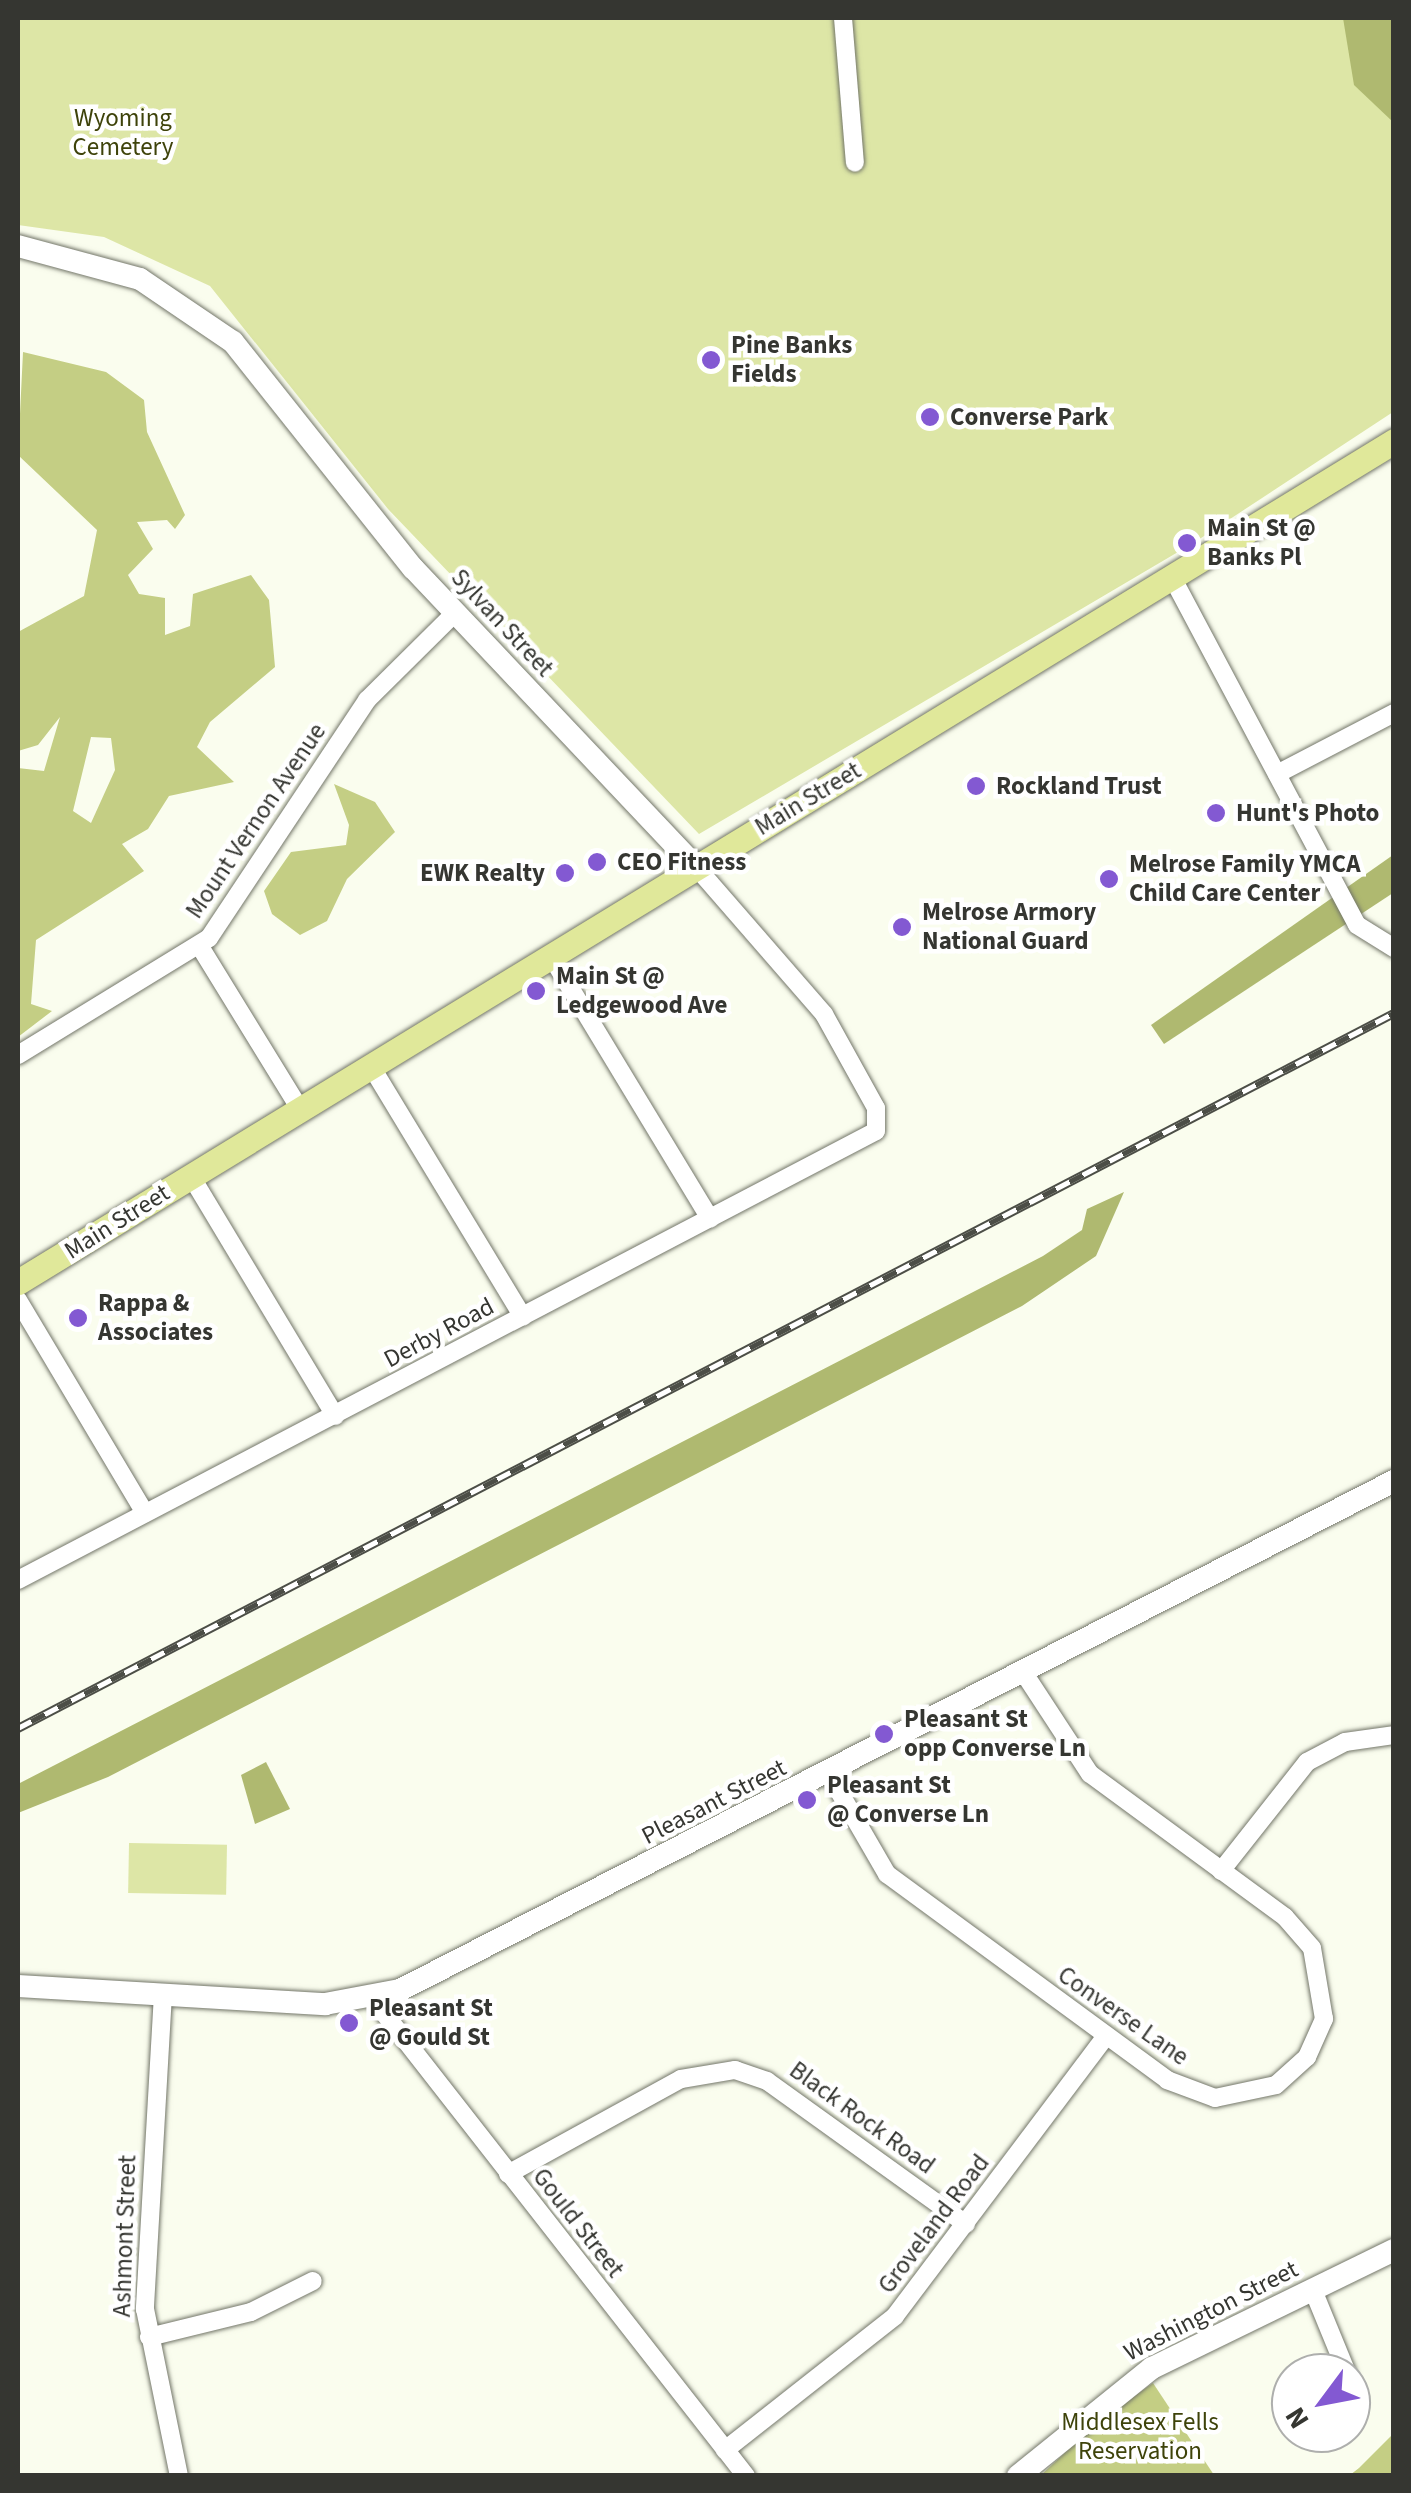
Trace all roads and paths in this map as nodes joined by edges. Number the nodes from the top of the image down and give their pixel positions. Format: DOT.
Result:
graph roads {
  1 [pos="843,18"];
  2 [pos="855,164"];
  3 [pos="18,246"];
  4 [pos="1394,440"];
  5 [pos="1172,577"];
  6 [pos="455,614"];
  7 [pos="1394,713"];
  8 [pos="1277,774"];
  9 [pos="696,868"];
  10 [pos="199,946"];
  11 [pos="1394,948"];
  12 [pos="551,956"];
  13 [pos="18,1055"];
  14 [pos="372,1066"];
  15 [pos="300,1110"];
  16 [pos="880,1125"];
  17 [pos="190,1176"];
  18 [pos="710,1219"];
  19 [pos="18,1282"];
  20 [pos="18,1300"];
  21 [pos="523,1318"];
  22 [pos="335,1416"];
  23 [pos="1394,1481"];
  24 [pos="145,1513"];
  25 [pos="18,1580"];
  26 [pos="1024,1673"];
  27 [pos="1394,1735"];
  28 [pos="829,1774"];
  29 [pos="1221,1871"];
  30 [pos="18,1986"];
  31 [pos="163,1994"];
  32 [pos="373,1999"];
  33 [pos="1106,2036"];
  34 [pos="508,2174"];
  35 [pos="966,2224"];
  36 [pos="1394,2250"];
  37 [pos="313,2282"];
  38 [pos="1313,2290"];
  39 [pos="149,2337"];
  40 [pos="1339,2353"];
  41 [pos="725,2450"];
  42 [pos="180,2476"];
  43 [pos="746,2476"];
  44 [pos="1018,2476"];
  1 -- 2 [label="street"];
  3 -- 6 [label="main road, Sylvan Street"];
  4 -- 5 [label="main road, Main Street"];
  5 -- 8 [label="street"];
  5 -- 9 [label="main road, Main Street"];
  6 -- 9 [label="main road, Sylvan Street"];
  6 -- 10 [label="street, Mount Vernon Avenue"];
  7 -- 8 [label="street"];
  8 -- 11 [label="street"];
  9 -- 12 [label="main road, Main Street"];
  9 -- 16 [label="street, Sylvan Street"];
  10 -- 13 [label="street, Mount Vernon Avenue"];
  10 -- 15 [label="street"];
  12 -- 14 [label="main road, Main Street"];
  12 -- 18 [label="street"];
  14 -- 15 [label="main road, Main Street"];
  14 -- 21 [label="street"];
  15 -- 17 [label="main road, Main Street"];
  16 -- 18 [label="street, Derby Road"];
  17 -- 19 [label="main road, Main Street"];
  17 -- 22 [label="street"];
  18 -- 21 [label="street, Derby Road"];
  20 -- 24 [label="street"];
  21 -- 22 [label="street, Derby Road"];
  22 -- 24 [label="street, Derby Road"];
  23 -- 26 [label="main road, Pleasant Street"];
  24 -- 25 [label="street, Derby Road"];
  26 -- 28 [label="main road, Pleasant Street"];
  26 -- 29 [label="street, Converse Lane"];
  27 -- 29 [label="street"];
  28 -- 32 [label="main road, Pleasant Street"];
  28 -- 33 [label="street, Converse Lane"];
  29 -- 33 [label="street, Converse Lane"];
  30 -- 31 [label="main road, Pleasant Street"];
  31 -- 32 [label="main road, Pleasant Street"];
  31 -- 39 [label="street, Ashmont Street"];
  32 -- 34 [label="street, Gould Street"];
  33 -- 35 [label="street, Groveland Road"];
  34 -- 35 [label="street, Black Rock Road"];
  34 -- 41 [label="street, Gould Street"];
  35 -- 41 [label="street, Groveland Road"];
  36 -- 38 [label="main road, Washington Street"];
  37 -- 39 [label="street"];
  38 -- 40 [label="street"];
  38 -- 44 [label="main road, Washington Street"];
  39 -- 42 [label="street, Ashmont Street"];
  41 -- 43 [label="street, Gould Street"];
}
